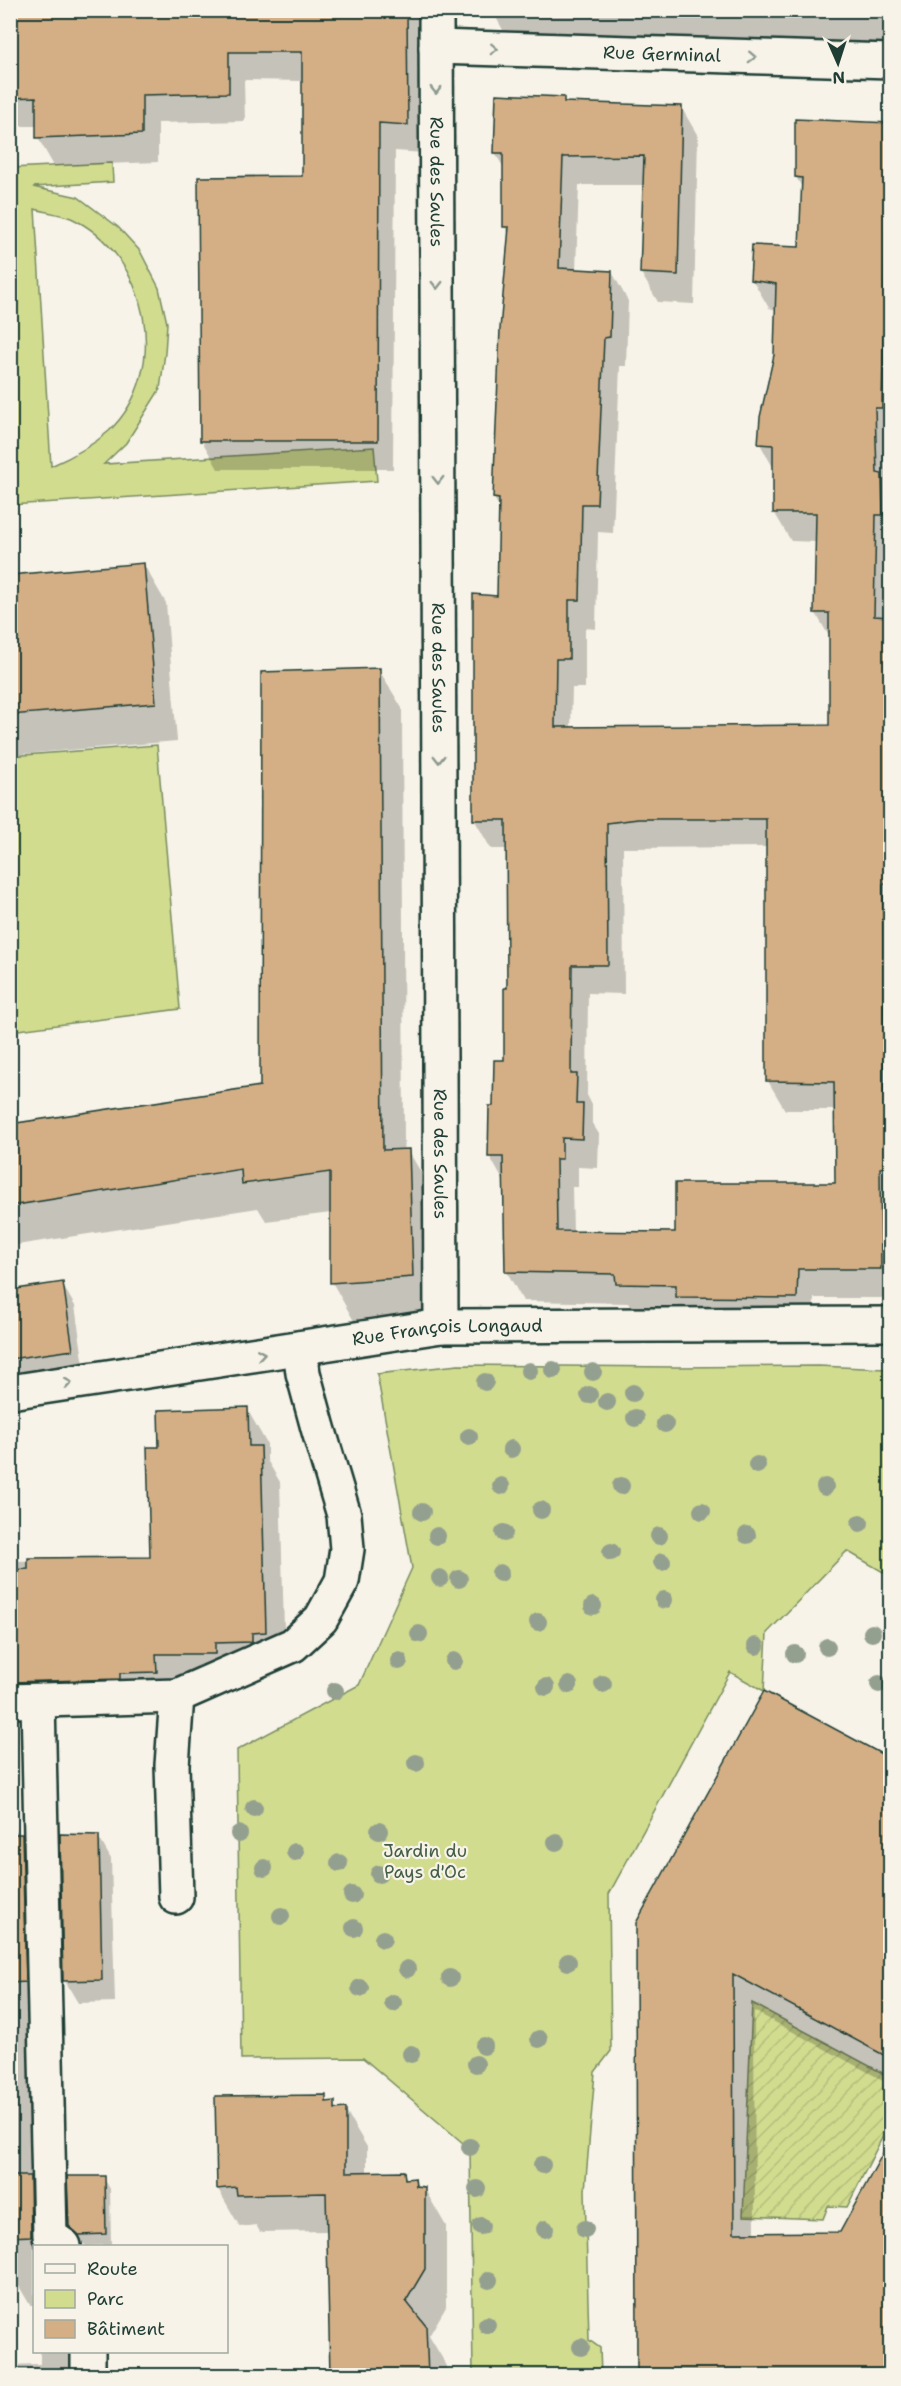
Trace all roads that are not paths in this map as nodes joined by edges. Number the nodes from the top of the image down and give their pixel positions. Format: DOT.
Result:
graph roads {
  1 [pos="436,10"];
  2 [pos="436,47"];
  3 [pos="891,61"];
  4 [pos="891,1324"];
  5 [pos="441,1326"];
  6 [pos="300,1348"];
  7 [pos="10,1392"];
  8 [pos="177,1696"];
  9 [pos="24,1701"];
  10 [pos="176,1897"];
  11 [pos="61,2245"];
  12 [pos="88,2353"];
  13 [pos="88,2376"];
  1 -- 2 [label="street, Rue des Saules"];
  2 -- 3 [label="street, Rue Germinal, one-way"];
  2 -- 5 [label="street, Rue des Saules, one-way"];
  4 -- 5 [label="street, Rue François Longaud"];
  5 -- 6 [label="street, Rue François Longaud"];
  7 -- 6 [label="street, Rue François Longaud, one-way"];
  6 -- 8 [label="street"];
  8 -- 9 [label="street"];
  8 -- 10 [label="street"];
  9 -- 11 [label="street"];
  12 -- 13 [label="street"];
}
